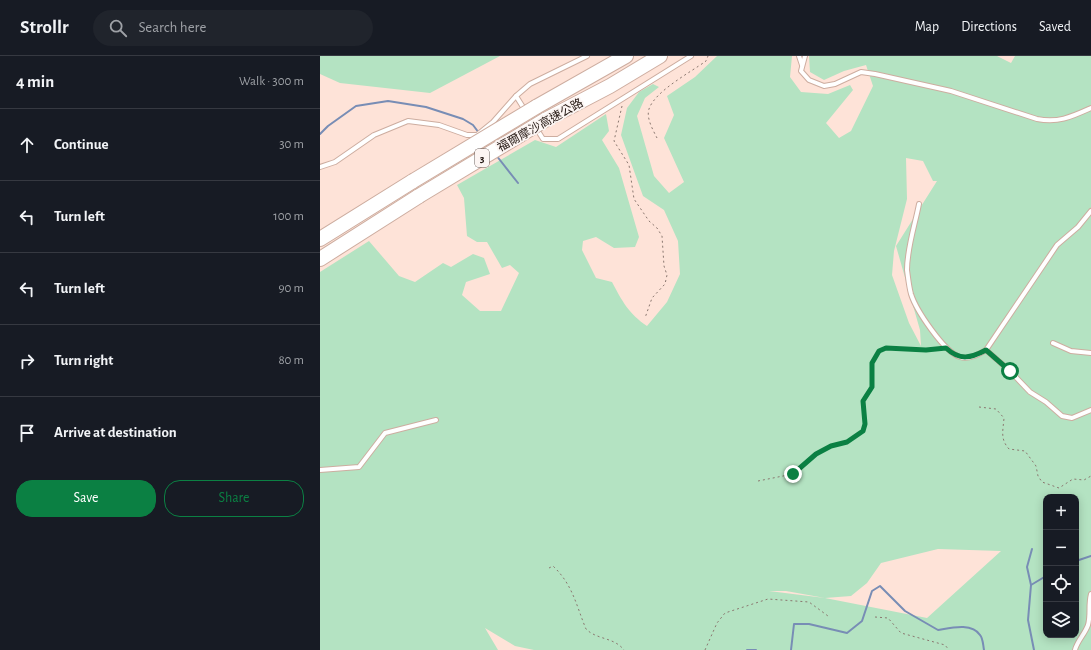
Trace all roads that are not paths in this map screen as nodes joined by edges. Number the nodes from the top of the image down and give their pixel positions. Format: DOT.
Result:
graph roads {
  1 [pos="587,56"];
  2 [pos="626,56"];
  3 [pos="660,56"];
  4 [pos="692,56"];
  5 [pos="799,56"];
  6 [pos="805,56"];
  7 [pos="802,66"];
  8 [pos="516,96"];
  9 [pos="1091,108"];
  10 [pos="320,168"];
  11 [pos="919,204"];
  12 [pos="1091,211"];
  13 [pos="320,240"];
  14 [pos="320,259"];
  15 [pos="1053,343"];
  16 [pos="986,350"];
  17 [pos="1091,353"];
  18 [pos="1091,410"];
  19 [pos="436,420"];
  20 [pos="320,470"];
  21 [pos="1091,594"];
  22 [pos="1075,650"];
  1 -- 8 [label="lane"];
  2 -- 13 [label="highway, 福爾摩沙高速公路 / 3, bridge"];
  3 -- 14 [label="highway, 福爾摩沙高速公路 / 3, bridge"];
  4 -- 8 [label="lane"];
  5 -- 7 [label="lane"];
  6 -- 7 [label="lane"];
  7 -- 9 [label="lane"];
  8 -- 10 [label="lane"];
  11 -- 16 [label="lane"];
  12 -- 16 [label="lane"];
  15 -- 17 [label="lane"];
  16 -- 18 [label="lane"];
  19 -- 20 [label="lane"];
  21 -- 22 [label="lane"];
}
